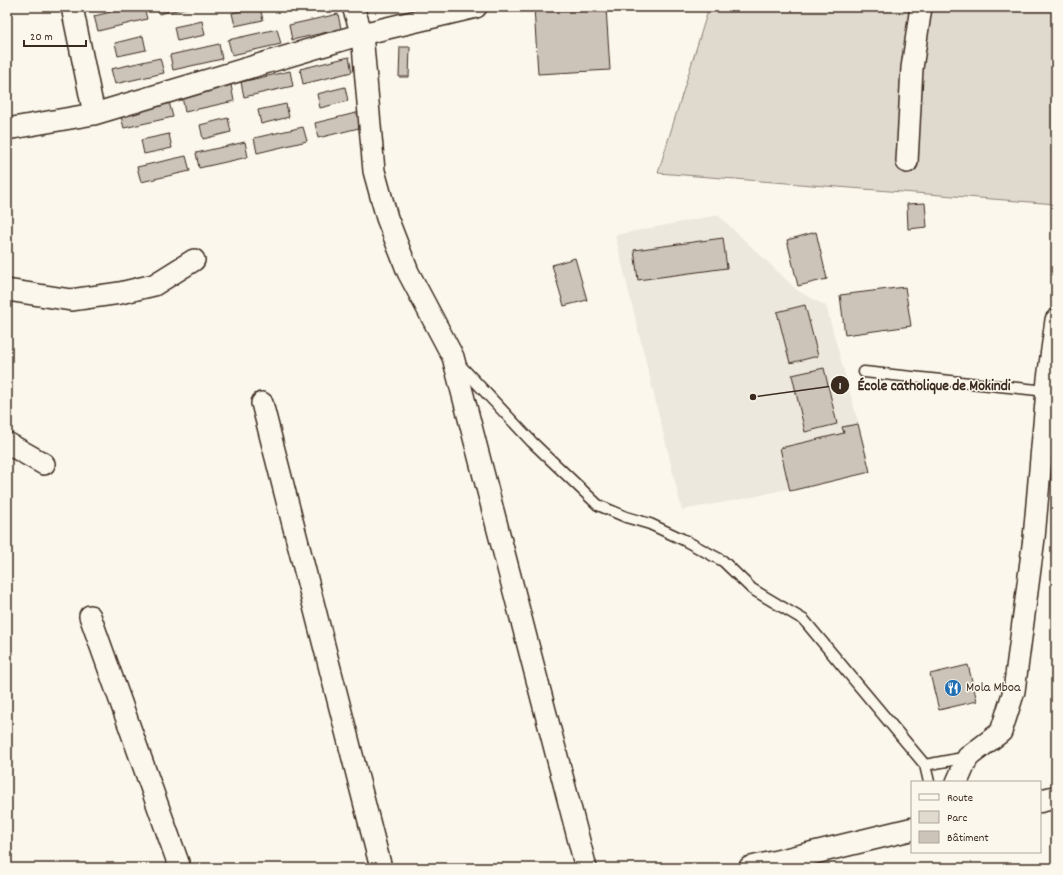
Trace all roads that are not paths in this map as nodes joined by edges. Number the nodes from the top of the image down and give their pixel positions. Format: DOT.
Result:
graph roads {
  1 [pos="72,7"];
  2 [pos="354,7"];
  3 [pos="476,7"];
  4 [pos="921,7"];
  5 [pos="362,34"];
  6 [pos="94,114"];
  7 [pos="7,129"];
  8 [pos="907,162"];
  9 [pos="194,260"];
  10 [pos="7,290"];
  11 [pos="1056,320"];
  12 [pos="453,358"];
  13 [pos="864,372"];
  14 [pos="1047,391"];
  15 [pos="262,403"];
  16 [pos="7,443"];
  17 [pos="44,464"];
  18 [pos="90,616"];
  19 [pos="968,757"];
  20 [pos="925,765"];
  21 [pos="929,781"];
  22 [pos="957,781"];
  23 [pos="1056,797"];
  24 [pos="1041,801"];
  25 [pos="911,829"];
  26 [pos="180,868"];
  27 [pos="381,868"];
  28 [pos="586,868"];
  29 [pos="750,868"];
  1 -- 6 [label="street"];
  2 -- 5 [label="street"];
  3 -- 5 [label="street"];
  4 -- 8 [label="street"];
  5 -- 6 [label="street"];
  5 -- 12 [label="street"];
  6 -- 7 [label="street"];
  9 -- 10 [label="street"];
  11 -- 14 [label="street"];
  12 -- 20 [label="lane"];
  12 -- 28 [label="street"];
  13 -- 14 [label="lane"];
  14 -- 19 [label="street"];
  15 -- 27 [label="street"];
  16 -- 17 [label="street"];
  18 -- 26 [label="street"];
  19 -- 20 [label="lane"];
  19 -- 22 [label="street"];
  20 -- 21 [label="lane"];
  23 -- 24 [label="highway"];
  25 -- 29 [label="highway"];
}
